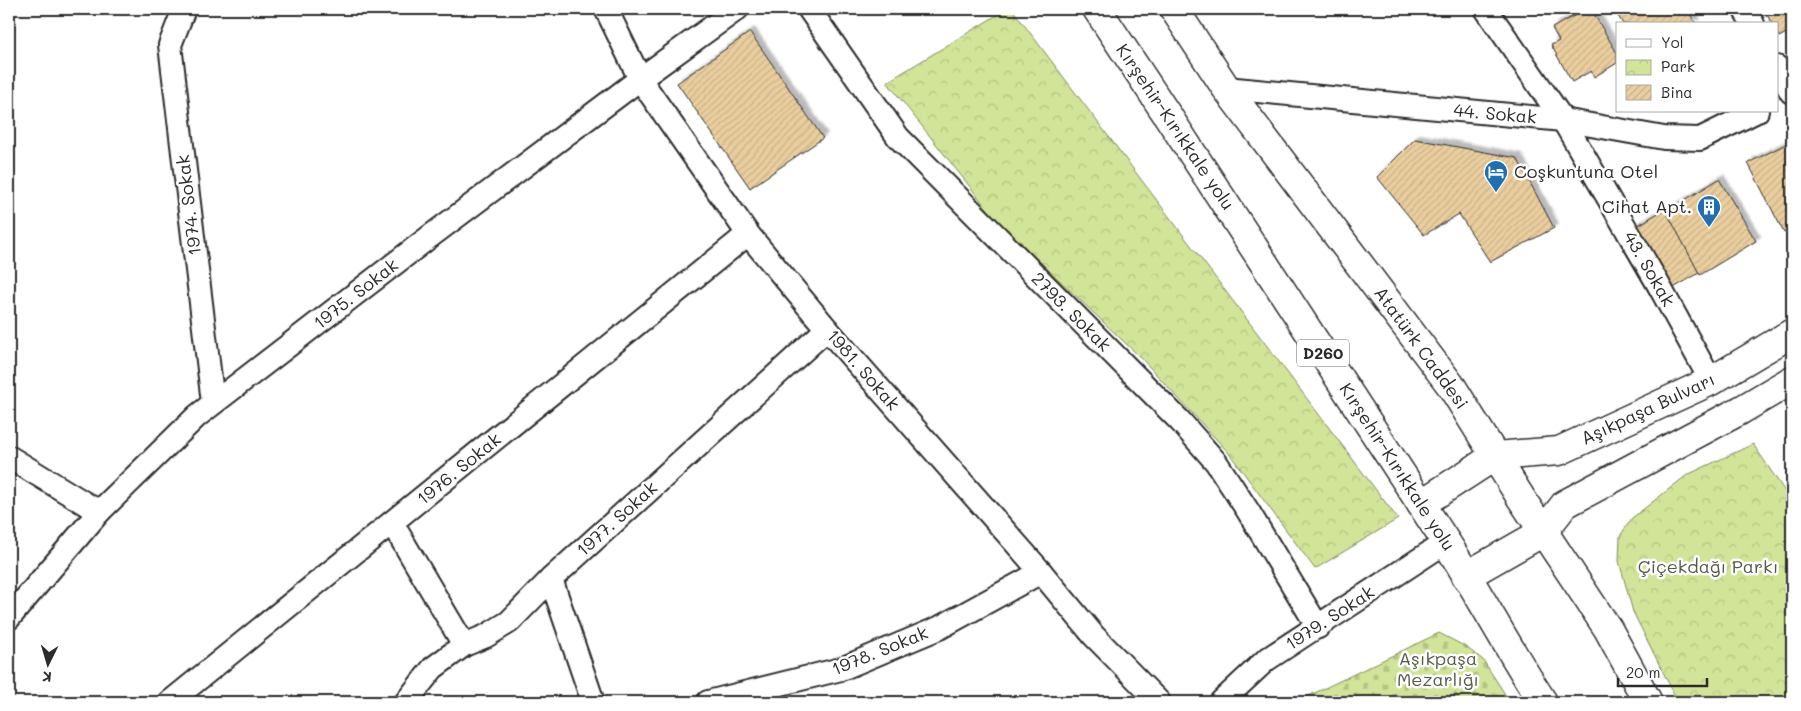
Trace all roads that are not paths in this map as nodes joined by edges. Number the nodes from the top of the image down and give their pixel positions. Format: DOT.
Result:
graph roads {
  1 [pos="184,9"];
  2 [pos="606,9"];
  3 [pos="738,9"];
  4 [pos="809,9"];
  5 [pos="1097,9"];
  6 [pos="1174,9"];
  7 [pos="1486,9"];
  8 [pos="1744,9"];
  9 [pos="1752,22"];
  10 [pos="1778,70"];
  11 [pos="640,79"];
  12 [pos="1226,88"];
  13 [pos="1787,95"];
  14 [pos="1755,112"];
  15 [pos="1563,120"];
  16 [pos="748,234"];
  17 [pos="827,330"];
  18 [pos="1792,334"];
  19 [pos="1792,380"];
  20 [pos="1711,381"];
  21 [pos="213,404"];
  22 [pos="1495,456"];
  23 [pos="9,457"];
  24 [pos="1421,504"];
  25 [pos="100,512"];
  26 [pos="392,523"];
  27 [pos="1544,532"];
  28 [pos="1446,542"];
  29 [pos="1041,572"];
  30 [pos="1466,576"];
  31 [pos="551,578"];
  32 [pos="9,618"];
  33 [pos="1318,627"];
  34 [pos="464,645"];
  35 [pos="170,702"];
  36 [pos="406,702"];
  37 [pos="592,702"];
  38 [pos="708,702"];
  39 [pos="1159,702"];
  40 [pos="1221,702"];
  41 [pos="1543,702"];
  42 [pos="1648,702"];
  1 -- 21 [label="street, 1974. Sokak"];
  2 -- 11 [label="street, 1981. Sokak"];
  3 -- 11 [label="street, 1975. Sokak"];
  4 -- 33 [label="street, 2793. Sokak"];
  5 -- 24 [label="main road, Kırşehir-Kırıkkale yolu / D260"];
  6 -- 12 [label="main road, Atatürk Caddesi"];
  7 -- 15 [label="street, 43. Sokak"];
  8 -- 9 [label="street"];
  10 -- 13 [label="street"];
  11 -- 16 [label="street, 1981. Sokak"];
  11 -- 21 [label="street, 1975. Sokak"];
  12 -- 15 [label="street, 44. Sokak"];
  12 -- 22 [label="main road, Atatürk Caddesi"];
  14 -- 15 [label="street, 44. Sokak"];
  15 -- 20 [label="street, 43. Sokak"];
  16 -- 17 [label="street, 1981. Sokak"];
  16 -- 26 [label="street, 1976. Sokak"];
  17 -- 29 [label="street, 1981. Sokak"];
  17 -- 31 [label="street, 1977. Sokak"];
  18 -- 20 [label="main road, Aşıkpaşa Bulvarı"];
  19 -- 27 [label="main road"];
  20 -- 22 [label="main road, Aşıkpaşa Bulvarı"];
  21 -- 25 [label="street, 1975. Sokak"];
  22 -- 24 [label="main road"];
  22 -- 27 [label="main road, Atatürk Caddesi"];
  23 -- 25 [label="street"];
  24 -- 28 [label="main road, Kırşehir-Kırıkkale yolu / D260"];
  25 -- 32 [label="street, 1975. Sokak"];
  26 -- 34 [label="street"];
  26 -- 35 [label="street, 1976. Sokak"];
  27 -- 30 [label="main road"];
  27 -- 42 [label="main road, Atatürk Caddesi"];
  28 -- 30 [label="main road, Kırşehir-Kırıkkale yolu / D260"];
  28 -- 33 [label="street, 1979. Sokak"];
  29 -- 38 [label="street, 1978. Sokak"];
  29 -- 39 [label="street, 1981. Sokak"];
  30 -- 41 [label="main road, Kırşehir-Kırıkkale yolu / D260"];
  31 -- 34 [label="street, 1977. Sokak"];
  31 -- 37 [label="street"];
  33 -- 40 [label="street, 1979. Sokak"];
  34 -- 36 [label="street, 1977. Sokak"];
}
